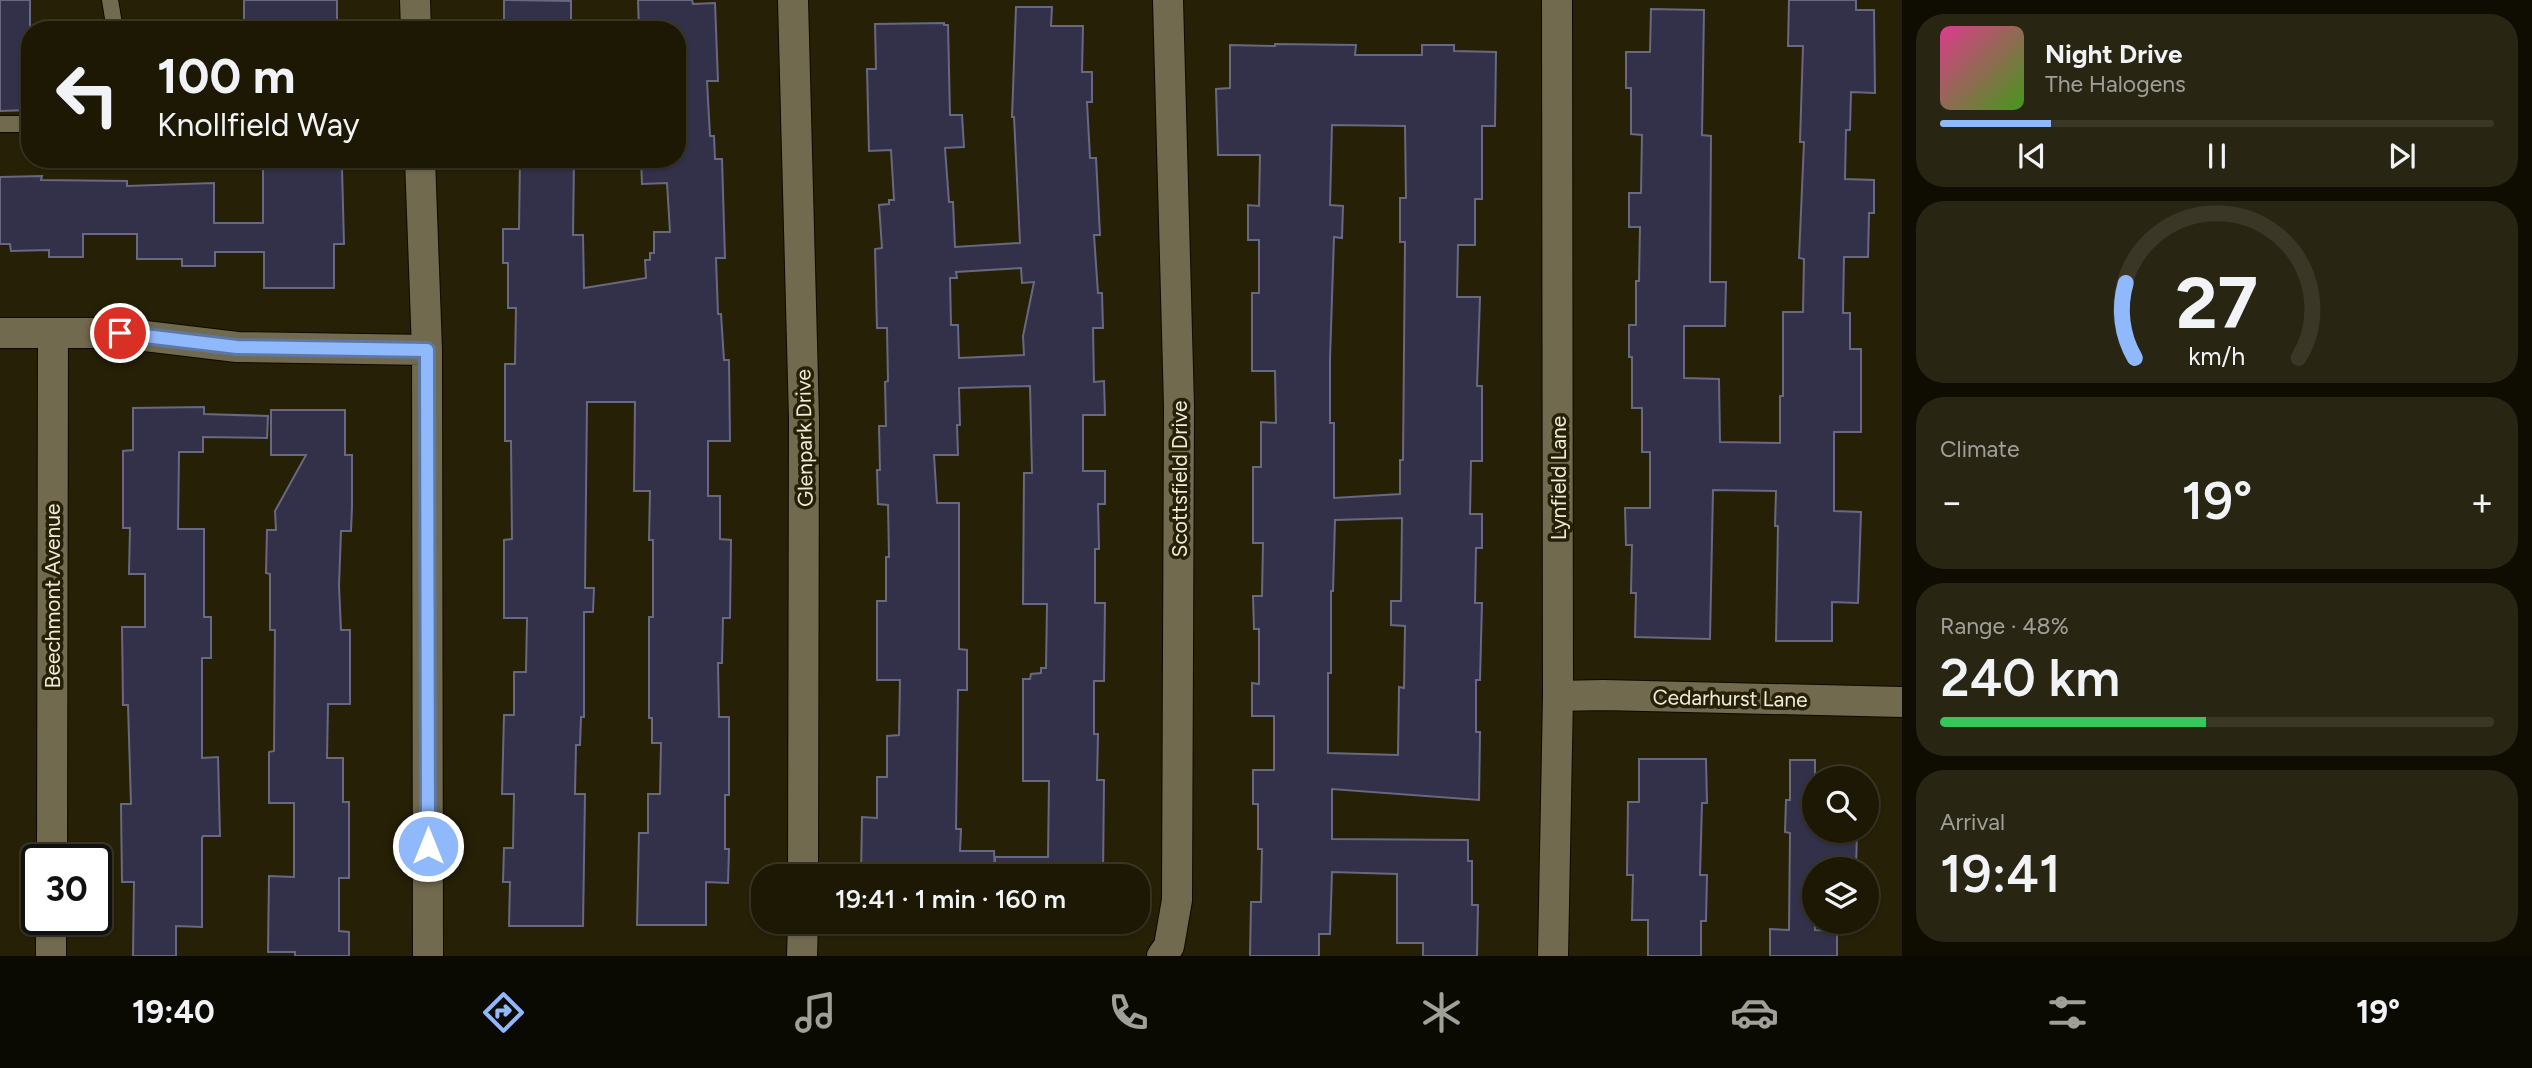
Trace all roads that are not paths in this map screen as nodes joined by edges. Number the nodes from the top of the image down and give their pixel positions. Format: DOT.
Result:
graph roads {
  1 [pos="110,0"];
  2 [pos="415,0"];
  3 [pos="793,0"];
  4 [pos="1168,0"];
  5 [pos="1557,0"];
  6 [pos="114,21"];
  7 [pos="416,21"];
  8 [pos="0,124"];
  9 [pos="21,124"];
  10 [pos="420,168"];
  11 [pos="0,333"];
  12 [pos="53,334"];
  13 [pos="427,350"];
  14 [pos="1558,696"];
  15 [pos="1902,702"];
  16 [pos="52,844"];
  17 [pos="803,864"];
  18 [pos="803,934"];
  19 [pos="51,935"];
  20 [pos="51,956"];
  21 [pos="428,956"];
  22 [pos="802,956"];
  23 [pos="1162,956"];
  24 [pos="1553,956"];
  1 -- 6 [label="lane"];
  2 -- 7 [label="street"];
  3 -- 17 [label="street, Glenpark Drive"];
  4 -- 23 [label="street, Scottsfield Drive"];
  5 -- 14 [label="street, Lynfield Lane"];
  8 -- 9 [label="lane"];
  10 -- 13 [label="street"];
  11 -- 12 [label="street"];
  12 -- 13 [label="street"];
  12 -- 16 [label="street, Beechmont Avenue"];
  13 -- 21 [label="street"];
  14 -- 15 [label="street, Cedarhurst Lane"];
  14 -- 24 [label="street, Lynfield Lane"];
  18 -- 22 [label="street"];
  19 -- 20 [label="street"];
}
